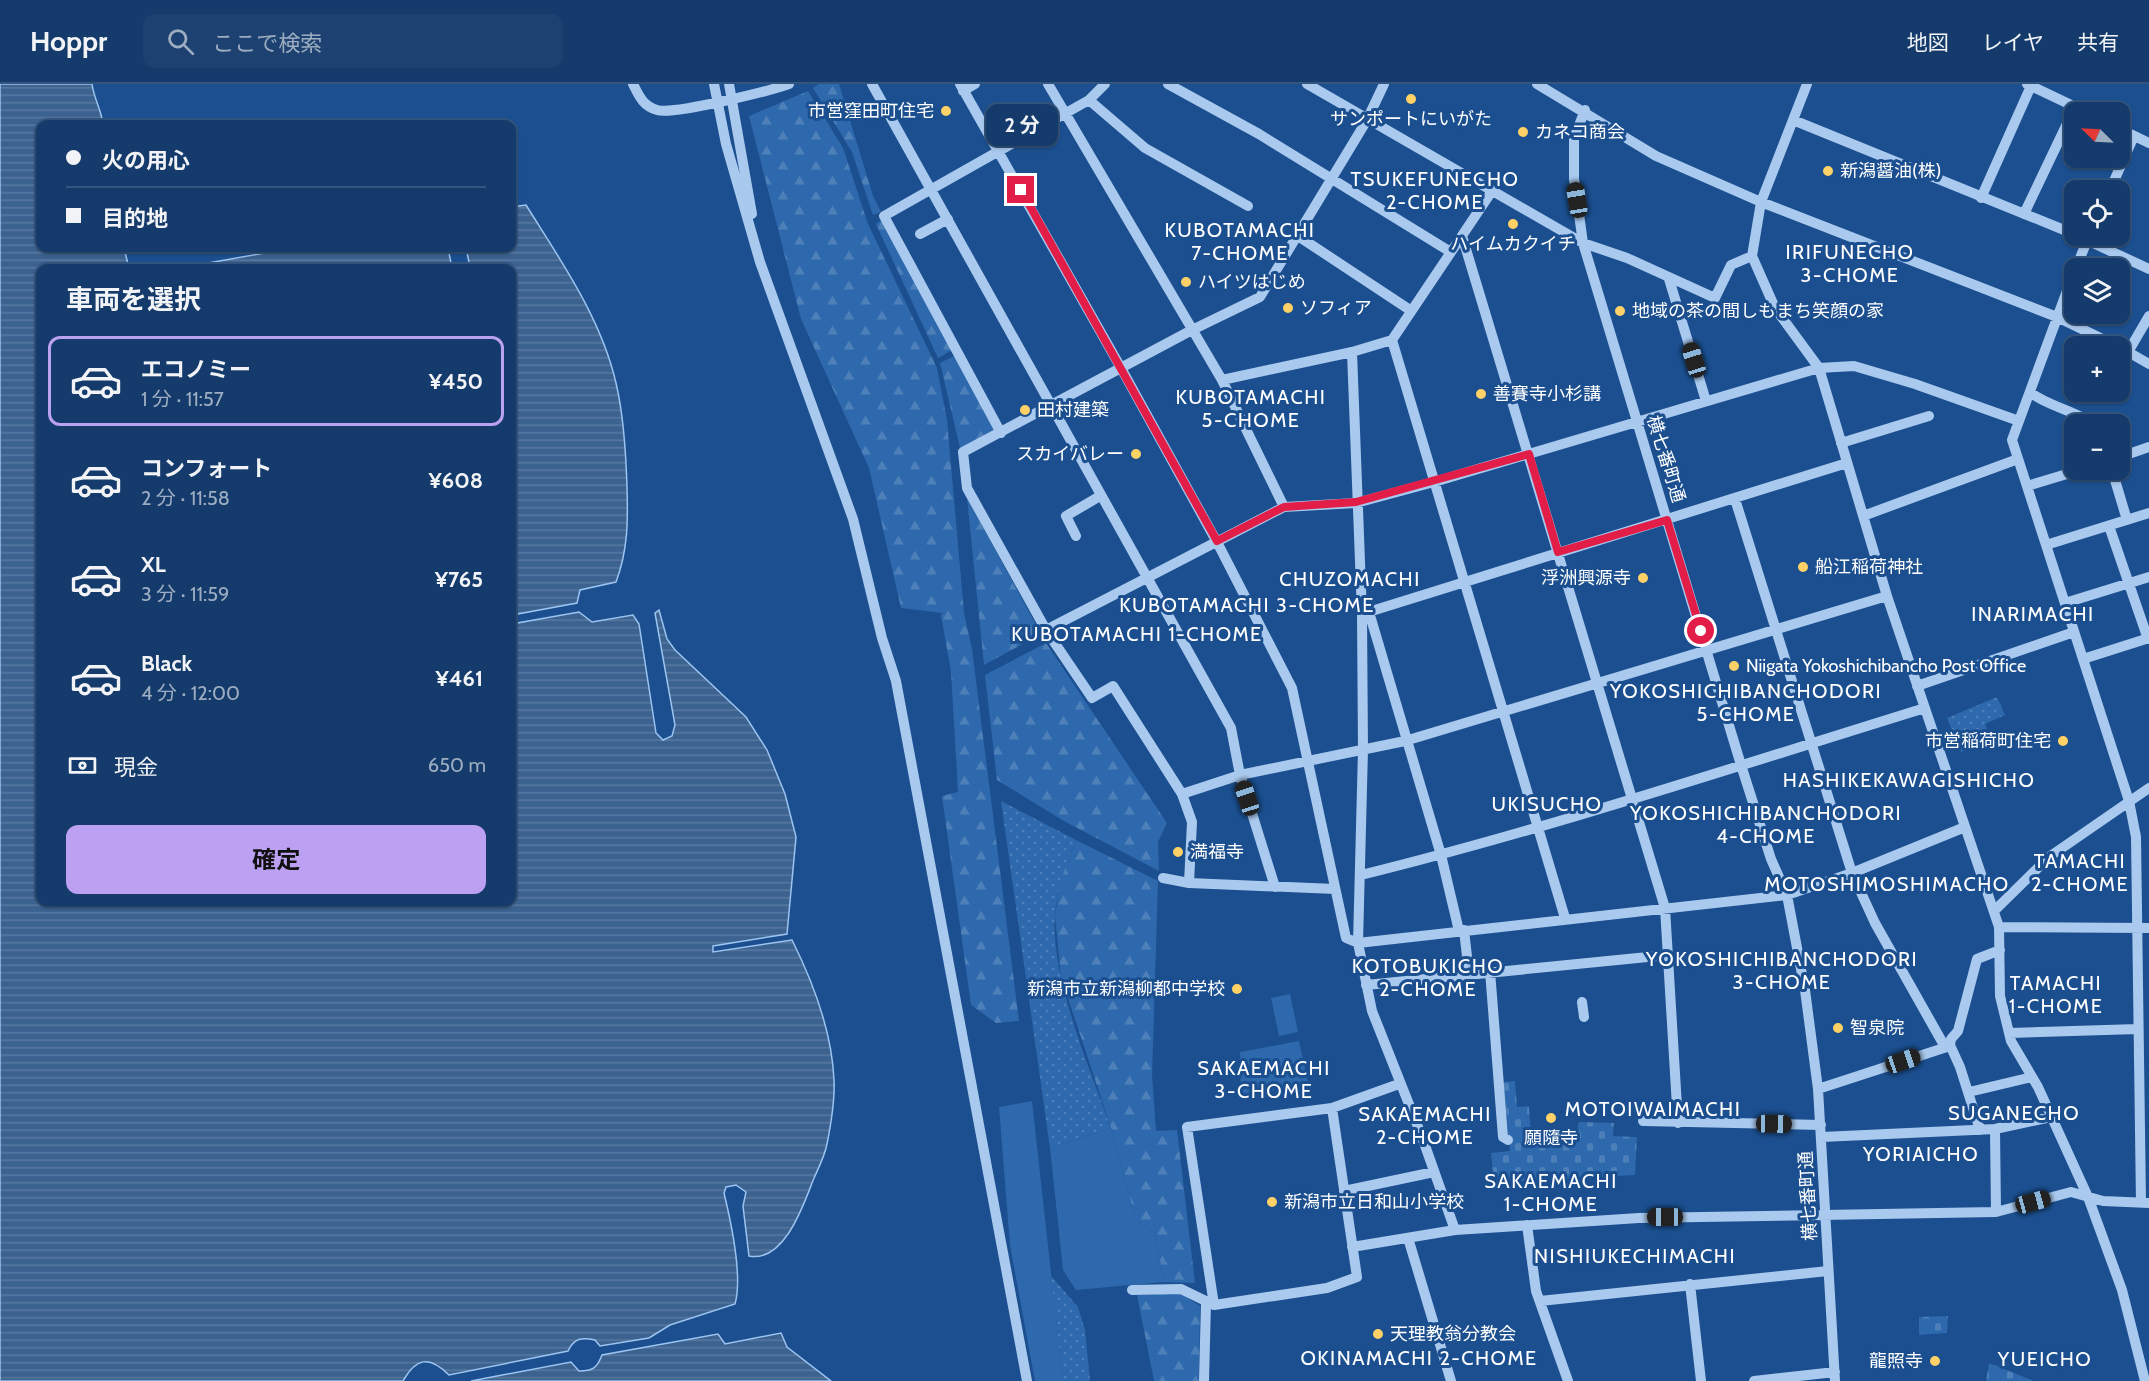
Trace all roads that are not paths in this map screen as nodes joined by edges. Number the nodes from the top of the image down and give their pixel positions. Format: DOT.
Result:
graph roads {
  1 [pos="633,84"];
  2 [pos="714,84"];
  3 [pos="729,84"];
  4 [pos="789,84"];
  5 [pos="872,84"];
  6 [pos="975,84"];
  7 [pos="1048,84"];
  8 [pos="1105,84"];
  9 [pos="1168,84"];
  10 [pos="1307,84"];
  11 [pos="1384,84"];
  12 [pos="1538,84"];
  13 [pos="1807,84"];
  14 [pos="2029,85"];
  15 [pos="962,87"];
  16 [pos="732,100"];
  17 [pos="1089,100"];
  18 [pos="718,102"];
  19 [pos="2064,102"];
  20 [pos="1585,110"];
  21 [pos="1065,114"];
  22 [pos="1367,120"];
  23 [pos="1793,120"];
  24 [pos="2064,128"];
  25 [pos="2130,134"];
  26 [pos="2134,136"];
  27 [pos="2149,142"];
  28 [pos="998,150"];
  29 [pos="1332,178"];
  30 [pos="2114,180"];
  31 [pos="932,191"];
  32 [pos="1492,191"];
  33 [pos="1981,198"];
  34 [pos="1761,202"];
  35 [pos="1248,206"];
  36 [pos="2024,214"];
  37 [pos="948,219"];
  38 [pos="2064,229"];
  39 [pos="920,234"];
  40 [pos="1298,236"];
  41 [pos="1462,236"];
  42 [pos="1583,243"];
  43 [pos="2102,246"];
  44 [pos="1449,251"];
  45 [pos="1752,256"];
  46 [pos="760,262"];
  47 [pos="2149,269"];
  48 [pos="1669,279"];
  49 [pos="2064,299"];
  50 [pos="1410,310"];
  51 [pos="2149,316"];
  52 [pos="2057,317"];
  53 [pos="1192,330"];
  54 [pos="2096,336"];
  55 [pos="2130,339"];
  56 [pos="1392,340"];
  57 [pos="1352,352"];
  58 [pos="2130,353"];
  59 [pos="2149,364"];
  60 [pos="1121,368"];
  61 [pos="1819,368"];
  62 [pos="1222,380"];
  63 [pos="2031,393"];
  64 [pos="1706,401"];
  65 [pos="1051,406"];
  66 [pos="2077,414"];
  67 [pos="1929,417"];
  68 [pos="1637,421"];
  69 [pos="2019,421"];
  70 [pos="1001,433"];
  71 [pos="1841,443"];
  72 [pos="2149,447"];
  73 [pos="1529,454"];
  74 [pos="2130,454"];
  75 [pos="2018,459"];
  76 [pos="1847,463"];
  77 [pos="2064,475"];
  78 [pos="2115,480"];
  79 [pos="1434,482"];
  80 [pos="2027,486"];
  81 [pos="1100,496"];
  82 [pos="1735,499"];
  83 [pos="1356,502"];
  84 [pos="1284,507"];
  85 [pos="2149,513"];
  86 [pos="1863,516"];
  87 [pos="1667,520"];
  88 [pos="2127,520"];
  89 [pos="2109,526"];
  90 [pos="1076,536"];
  91 [pos="1217,541"];
  92 [pos="2046,545"];
  93 [pos="1558,552"];
  94 [pos="1145,577"];
  95 [pos="2149,577"];
  96 [pos="1462,580"];
  97 [pos="2129,584"];
  98 [pos="1887,596"];
  99 [pos="2065,603"];
  100 [pos="1366,613"];
  101 [pos="1776,629"];
  102 [pos="1046,630"];
  103 [pos="2074,632"];
  104 [pos="2148,638"];
  105 [pos="1707,652"];
  106 [pos="2083,659"];
  107 [pos="1598,682"];
  108 [pos="1917,686"];
  109 [pos="1925,708"];
  110 [pos="1503,711"];
  111 [pos="1405,741"];
  112 [pos="1811,744"];
  113 [pos="1363,750"];
  114 [pos="1307,762"];
  115 [pos="1741,765"];
  116 [pos="1240,776"];
  117 [pos="2149,788"];
  118 [pos="1182,794"];
  119 [pos="1632,798"];
  120 [pos="2129,801"];
  121 [pos="1537,826"];
  122 [pos="1965,827"];
  123 [pos="1441,855"];
  124 [pos="1852,873"];
  125 [pos="1361,875"];
  126 [pos="1163,878"];
  127 [pos="1189,883"];
  128 [pos="1275,887"];
  129 [pos="1335,889"];
  130 [pos="1787,895"];
  131 [pos="1665,908"];
  132 [pos="1994,911"];
  133 [pos="1565,918"];
  134 [pos="1999,927"];
  135 [pos="2143,929"];
  136 [pos="1462,931"];
  137 [pos="1358,943"];
  138 [pos="2000,950"];
  139 [pos="1668,955"];
  140 [pos="1490,971"];
  141 [pos="1469,974"];
  142 [pos="1366,985"];
  143 [pos="1582,1002"];
  144 [pos="1584,1017"];
  145 [pos="2138,1029"];
  146 [pos="2009,1034"];
  147 [pos="1948,1046"];
  148 [pos="2032,1077"];
  149 [pos="1399,1084"];
  150 [pos="1818,1089"];
  151 [pos="1969,1092"];
  152 [pos="1332,1108"];
  153 [pos="2051,1117"];
  154 [pos="1643,1121"];
  155 [pos="1678,1123"];
  156 [pos="1821,1125"];
  157 [pos="1995,1129"];
  158 [pos="1980,1130"];
  159 [pos="1822,1137"];
  160 [pos="1508,1140"];
  161 [pos="1434,1172"];
  162 [pos="1344,1191"];
  163 [pos="2088,1197"];
  164 [pos="2145,1203"];
  165 [pos="1996,1212"];
  166 [pos="1825,1216"];
  167 [pos="1527,1225"];
  168 [pos="1455,1230"];
  169 [pos="1408,1238"];
  170 [pos="1352,1247"];
  171 [pos="1828,1271"];
  172 [pos="1690,1284"];
  173 [pos="1132,1290"];
  174 [pos="1540,1301"];
  175 [pos="1210,1304"];
  176 [pos="1835,1377"];
  177 [pos="1027,1381"];
  178 [pos="1204,1381"];
  179 [pos="1451,1381"];
  180 [pos="1568,1381"];
  181 [pos="1701,1381"];
  182 [pos="1754,1381"];
  183 [pos="2145,1381"];
  1 -- 18 [label="street"];
  2 -- 18 [label="street"];
  3 -- 16 [label="street"];
  4 -- 16 [label="street"];
  5 -- 31 [label="street"];
  6 -- 15 [label="street"];
  7 -- 21 [label="street"];
  8 -- 17 [label="street"];
  9 -- 29 [label="street"];
  10 -- 22 [label="street"];
  11 -- 22 [label="street"];
  12 -- 20 [label="street"];
  13 -- 23 [label="street"];
  14 -- 19 [label="street"];
  14 -- 33 [label="street"];
  15 -- 28 [label="street"];
  16 -- 18 [label="street"];
  16 -- 46 [label="street"];
  17 -- 21 [label="street"];
  17 -- 35 [label="street"];
  18 -- 46 [label="street"];
  20 -- 34 [label="street"];
  20 -- 42 [label="street, 横七番町通"];
  21 -- 28 [label="street"];
  21 -- 53 [label="street"];
  22 -- 29 [label="street"];
  22 -- 32 [label="street"];
  23 -- 33 [label="street"];
  23 -- 34 [label="street"];
  24 -- 36 [label="street"];
  25 -- 26 [label="street"];
  26 -- 27 [label="street"];
  26 -- 30 [label="street"];
  28 -- 31 [label="street"];
  28 -- 60 [label="street"];
  29 -- 40 [label="street"];
  29 -- 44 [label="street"];
  31 -- 37 [label="street"];
  31 -- 70 [label="street"];
  32 -- 41 [label="street"];
  32 -- 42 [label="street"];
  33 -- 36 [label="street"];
  34 -- 45 [label="street"];
  34 -- 52 [label="street"];
  36 -- 38 [label="street"];
  37 -- 39 [label="street"];
  37 -- 65 [label="street"];
  40 -- 50 [label="street"];
  40 -- 53 [label="street"];
  41 -- 44 [label="street"];
  41 -- 73 [label="street"];
  42 -- 48 [label="street"];
  42 -- 68 [label="street, 横七番町通"];
  43 -- 47 [label="street"];
  44 -- 50 [label="street"];
  45 -- 48 [label="street"];
  45 -- 61 [label="street"];
  46 -- 177 [label="street"];
  48 -- 64 [label="street"];
  49 -- 52 [label="street"];
  50 -- 56 [label="street"];
  51 -- 55 [label="street"];
  52 -- 54 [label="street"];
  52 -- 63 [label="street"];
  53 -- 60 [label="street"];
  53 -- 62 [label="street"];
  56 -- 57 [label="street"];
  56 -- 79 [label="street"];
  57 -- 62 [label="street"];
  57 -- 83 [label="street"];
  58 -- 59 [label="street"];
  60 -- 65 [label="street"];
  60 -- 91 [label="street"];
  61 -- 64 [label="street"];
  61 -- 69 [label="street"];
  61 -- 71 [label="street"];
  62 -- 84 [label="street"];
  63 -- 66 [label="street"];
  63 -- 69 [label="street"];
  64 -- 68 [label="street"];
  65 -- 70 [label="street"];
  65 -- 81 [label="street"];
  67 -- 71 [label="street"];
  68 -- 73 [label="street"];
  68 -- 87 [label="street, 横七番町通"];
  69 -- 75 [label="street"];
  70 -- 102 [label="street"];
  71 -- 76 [label="street"];
  72 -- 74 [label="street"];
  73 -- 79 [label="street"];
  73 -- 93 [label="street"];
  75 -- 80 [label="street"];
  75 -- 86 [label="street"];
  76 -- 82 [label="street"];
  76 -- 86 [label="street"];
  77 -- 80 [label="street"];
  78 -- 88 [label="street"];
  79 -- 83 [label="street"];
  79 -- 96 [label="street"];
  80 -- 92 [label="street"];
  81 -- 90 [label="street"];
  81 -- 94 [label="street"];
  82 -- 87 [label="street"];
  82 -- 101 [label="street"];
  83 -- 84 [label="street"];
  83 -- 100 [label="street"];
  84 -- 91 [label="street"];
  85 -- 88 [label="street"];
  86 -- 98 [label="street"];
  87 -- 93 [label="street"];
  87 -- 105 [label="street, 横七番町通"];
  88 -- 89 [label="street"];
  89 -- 92 [label="street"];
  89 -- 97 [label="street"];
  91 -- 94 [label="street"];
  91 -- 114 [label="street"];
  92 -- 99 [label="street"];
  93 -- 96 [label="street"];
  93 -- 107 [label="street"];
  94 -- 102 [label="street"];
  94 -- 116 [label="street"];
  95 -- 97 [label="street"];
  96 -- 100 [label="street"];
  96 -- 110 [label="street"];
  97 -- 99 [label="street"];
  97 -- 104 [label="street"];
  98 -- 101 [label="street"];
  98 -- 108 [label="street"];
  99 -- 103 [label="street"];
  100 -- 111 [label="street"];
  100 -- 113 [label="street"];
  101 -- 105 [label="street"];
  101 -- 112 [label="street"];
  102 -- 118 [label="street"];
  103 -- 106 [label="street"];
  103 -- 108 [label="street"];
  104 -- 106 [label="street"];
  105 -- 107 [label="street"];
  105 -- 115 [label="street, 横七番町通"];
  106 -- 120 [label="street"];
  107 -- 110 [label="street"];
  107 -- 119 [label="street"];
  108 -- 109 [label="street"];
  109 -- 112 [label="street"];
  109 -- 122 [label="street"];
  110 -- 111 [label="street"];
  110 -- 121 [label="street"];
  111 -- 113 [label="street"];
  111 -- 123 [label="street"];
  112 -- 115 [label="street"];
  112 -- 124 [label="street"];
  113 -- 114 [label="street"];
  113 -- 125 [label="street"];
  114 -- 116 [label="street"];
  114 -- 129 [label="street"];
  115 -- 119 [label="street"];
  115 -- 130 [label="street, 横七番町通"];
  116 -- 118 [label="street"];
  116 -- 128 [label="street"];
  117 -- 120 [label="street"];
  118 -- 127 [label="street"];
  119 -- 121 [label="street"];
  119 -- 131 [label="street"];
  120 -- 132 [label="street"];
  120 -- 135 [label="street"];
  121 -- 123 [label="street"];
  121 -- 133 [label="street"];
  122 -- 124 [label="street"];
  122 -- 132 [label="street"];
  123 -- 125 [label="street"];
  123 -- 136 [label="street"];
  124 -- 130 [label="street"];
  124 -- 147 [label="street"];
  125 -- 137 [label="street"];
  126 -- 127 [label="street"];
  127 -- 128 [label="street"];
  128 -- 129 [label="street"];
  129 -- 137 [label="street"];
  130 -- 131 [label="street"];
  130 -- 150 [label="street, 横七番町通"];
  131 -- 133 [label="street"];
  131 -- 139 [label="street"];
  132 -- 134 [label="street"];
  133 -- 136 [label="street"];
  134 -- 135 [label="street"];
  134 -- 138 [label="street"];
  135 -- 145 [label="street"];
  136 -- 137 [label="street"];
  136 -- 141 [label="street"];
  137 -- 142 [label="street"];
  138 -- 146 [label="street"];
  138 -- 147 [label="street"];
  139 -- 140 [label="street"];
  139 -- 155 [label="street"];
  140 -- 141 [label="street"];
  140 -- 160 [label="street"];
  141 -- 142 [label="street"];
  142 -- 149 [label="street"];
  143 -- 144 [label="street"];
  145 -- 146 [label="street"];
  145 -- 164 [label="street"];
  146 -- 148 [label="street"];
  147 -- 150 [label="street"];
  147 -- 151 [label="street"];
  148 -- 151 [label="street"];
  148 -- 153 [label="street"];
  149 -- 152 [label="street"];
  149 -- 161 [label="street"];
  150 -- 156 [label="street, 横七番町通"];
  151 -- 158 [label="street"];
  152 -- 162 [label="street"];
  152 -- 175 [label="street"];
  153 -- 157 [label="street"];
  153 -- 163 [label="street"];
  154 -- 155 [label="street"];
  155 -- 156 [label="street"];
  156 -- 159 [label="street, 横七番町通"];
  157 -- 158 [label="street"];
  157 -- 165 [label="street"];
  158 -- 159 [label="street"];
  159 -- 166 [label="street, 横七番町通"];
  161 -- 162 [label="street"];
  161 -- 168 [label="street"];
  162 -- 170 [label="street"];
  163 -- 164 [label="street"];
  163 -- 165 [label="street"];
  163 -- 183 [label="street"];
  165 -- 166 [label="street"];
  166 -- 167 [label="street"];
  166 -- 171 [label="street, 横七番町通"];
  167 -- 168 [label="street"];
  167 -- 174 [label="street"];
  168 -- 169 [label="street"];
  169 -- 170 [label="street"];
  169 -- 179 [label="street"];
  170 -- 175 [label="street"];
  171 -- 172 [label="street"];
  171 -- 176 [label="street, 横七番町通"];
  172 -- 174 [label="street"];
  172 -- 181 [label="street"];
  173 -- 175 [label="street"];
  174 -- 180 [label="street"];
  175 -- 178 [label="street"];
  176 -- 182 [label="street"];
}
